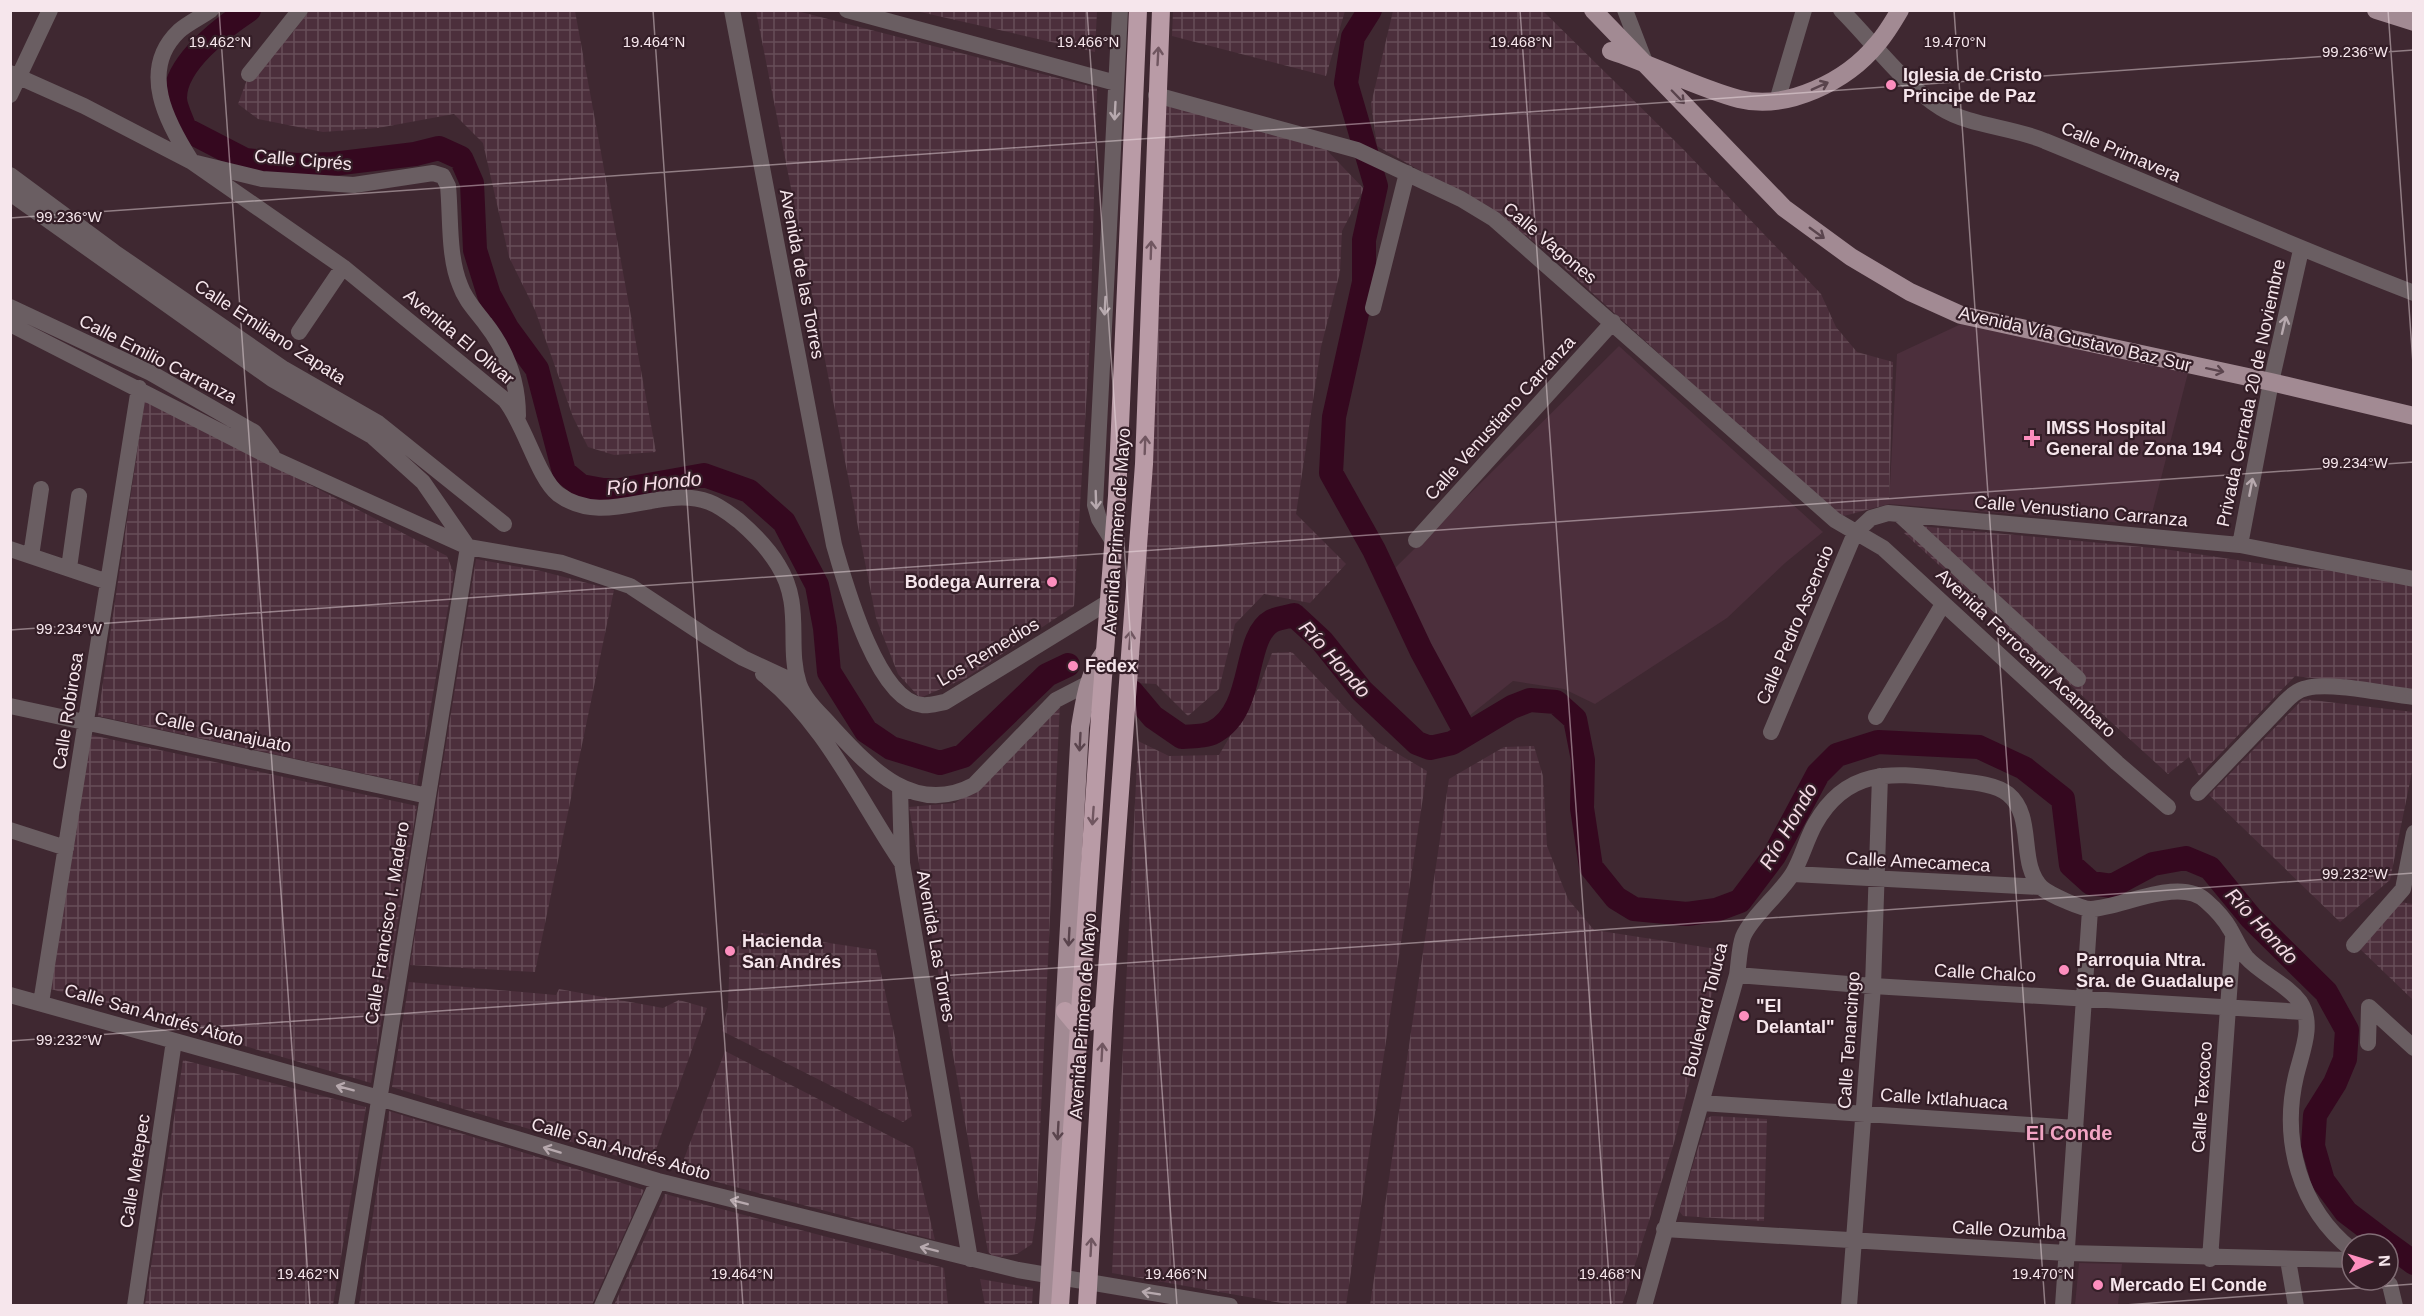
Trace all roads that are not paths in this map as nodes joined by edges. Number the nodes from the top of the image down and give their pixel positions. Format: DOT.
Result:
graph roads {
  1 [pos="51,10"];
  2 [pos="211,10"];
  3 [pos="300,10"];
  4 [pos="732,10"];
  5 [pos="1120,10"];
  6 [pos="1138,10"];
  7 [pos="1161,10"];
  8 [pos="1593,10"];
  9 [pos="1626,10"];
  10 [pos="1804,10"];
  11 [pos="1840,10"];
  12 [pos="1900,10"];
  13 [pos="2376,10"];
  14 [pos="852,11"];
  15 [pos="2414,21"];
  16 [pos="1876,46"];
  17 [pos="1611,51"];
  18 [pos="1645,62"];
  19 [pos="15,74"];
  20 [pos="249,74"];
  21 [pos="1116,83"];
  22 [pos="10,94"];
  23 [pos="1156,95"];
  24 [pos="1777,101"];
  25 [pos="192,162"];
  26 [pos="1407,172"];
  27 [pos="10,176"];
  28 [pos="10,193"];
  29 [pos="2301,250"];
  30 [pos="343,267"];
  31 [pos="2414,293"];
  32 [pos="10,307"];
  33 [pos="1373,308"];
  34 [pos="1613,322"];
  35 [pos="10,324"];
  36 [pos="299,332"];
  37 [pos="2271,382"];
  38 [pos="139,388"];
  39 [pos="518,416"];
  40 [pos="2414,416"];
  41 [pos="375,430"];
  42 [pos="276,460"];
  43 [pos="42,489"];
  44 [pos="79,496"];
  45 [pos="1899,514"];
  46 [pos="504,524"];
  47 [pos="1856,533"];
  48 [pos="1416,540"];
  49 [pos="1114,543"];
  50 [pos="2240,545"];
  51 [pos="834,546"];
  52 [pos="468,547"];
  53 [pos="10,549"];
  54 [pos="31,556"];
  55 [pos="69,568"];
  56 [pos="2414,579"];
  57 [pos="108,582"];
  58 [pos="1110,601"];
  59 [pos="1943,604"];
  60 [pos="1104,653"];
  61 [pos="743,658"];
  62 [pos="2078,679"];
  63 [pos="799,684"];
  64 [pos="1087,684"];
  65 [pos="2414,697"];
  66 [pos="10,706"];
  67 [pos="1876,717"];
  68 [pos="86,722"];
  69 [pos="1771,732"];
  70 [pos="1880,776"];
  71 [pos="900,788"];
  72 [pos="2198,793"];
  73 [pos="428,796"];
  74 [pos="2168,807"];
  75 [pos="10,830"];
  76 [pos="2414,833"];
  77 [pos="66,848"];
  78 [pos="902,863"];
  79 [pos="1792,874"];
  80 [pos="1878,880"];
  81 [pos="2041,888"];
  82 [pos="2408,890"];
  83 [pos="2090,910"];
  84 [pos="2233,938"];
  85 [pos="2354,945"];
  86 [pos="1737,975"];
  87 [pos="1873,986"];
  88 [pos="10,995"];
  89 [pos="2086,998"];
  90 [pos="41,1004"];
  91 [pos="2227,1008"];
  92 [pos="1065,1011"];
  93 [pos="1104,1011"];
  94 [pos="2304,1012"];
  95 [pos="174,1041"];
  96 [pos="2368,1043"];
  97 [pos="2414,1048"];
  98 [pos="379,1098"];
  99 [pos="1701,1103"];
  100 [pos="1864,1114"];
  101 [pos="2076,1128"];
  102 [pos="658,1182"];
  103 [pos="1665,1229"];
  104 [pos="2340,1237"];
  105 [pos="1853,1240"];
  106 [pos="1051,1247"];
  107 [pos="2067,1253"];
  108 [pos="970,1259"];
  109 [pos="2211,1259"];
  110 [pos="2288,1260"];
  111 [pos="2340,1260"];
  112 [pos="1018,1270"];
  113 [pos="1050,1276"];
  114 [pos="1089,1283"];
  115 [pos="135,1305"];
  116 [pos="346,1305"];
  117 [pos="602,1305"];
  118 [pos="1048,1305"];
  119 [pos="1060,1305"];
  120 [pos="1088,1305"];
  121 [pos="1230,1305"];
  122 [pos="1644,1305"];
  123 [pos="1849,1305"];
  124 [pos="2063,1305"];
  125 [pos="2296,1305"];
  1 -- 19 [label="street"];
  2 -- 25 [label="street"];
  3 -- 20 [label="street"];
  4 -- 51 [label="street, Avenida de las Torres"];
  5 -- 21 [label="street, Avenida Primero de Mayo"];
  6 -- 49 [label="highway, Avenida Primero de Mayo"];
  23 -- 7 [label="highway, Avenida Primero de Mayo, one-way"];
  8 -- 18 [label="main road, Avenida Vía Gustavo Baz Sur"];
  9 -- 18 [label="street"];
  10 -- 24 [label="street"];
  11 -- 16 [label="street, Calle Primavera"];
  12 -- 16 [label="main road"];
  13 -- 15 [label="main road"];
  14 -- 21 [label="street"];
  24 -- 16 [label="main road, one-way"];
  16 -- 29 [label="street, Calle Primavera"];
  17 -- 18 [label="main road"];
  18 -- 24 [label="main road"];
  18 -- 37 [label="main road, Avenida Vía Gustavo Baz Sur, one-way"];
  19 -- 22 [label="street"];
  19 -- 25 [label="street, Avenida El Olivar"];
  21 -- 49 [label="street, Avenida Primero de Mayo, one-way"];
  23 -- 26 [label="street, Calle Vagones"];
  93 -- 23 [label="highway, Avenida Primero de Mayo, one-way"];
  25 -- 30 [label="street, Avenida El Olivar"];
  25 -- 39 [label="street, Calle Ciprés"];
  26 -- 33 [label="street"];
  26 -- 34 [label="street, Calle Vagones"];
  27 -- 41 [label="street, Calle Emiliano Zapata"];
  28 -- 41 [label="street, Calle Emiliano Zapata"];
  29 -- 31 [label="street, Calle Primavera"];
  37 -- 29 [label="street, Privada Cerrada 20 de Noviembre, one-way"];
  30 -- 36 [label="street"];
  30 -- 39 [label="street, Avenida El Olivar"];
  32 -- 42 [label="street, Calle Emilio Carranza"];
  34 -- 47 [label="street, Calle Vagones"];
  34 -- 48 [label="street, Calle Venustiano Carranza"];
  35 -- 38 [label="street"];
  37 -- 40 [label="main road, Avenida Vía Gustavo Baz Sur"];
  50 -- 37 [label="street, Privada Cerrada 20 de Noviembre, one-way"];
  38 -- 42 [label="street"];
  38 -- 57 [label="street, Calle Robirosa"];
  39 -- 63 [label="street, Avenida El Olivar"];
  41 -- 46 [label="street, Calle Emiliano Zapata"];
  41 -- 52 [label="street, Calle Emiliano Zapata"];
  42 -- 52 [label="street"];
  43 -- 54 [label="street"];
  44 -- 55 [label="street"];
  45 -- 47 [label="street, Calle Venustiano Carranza"];
  45 -- 50 [label="street, Calle Venustiano Carranza"];
  45 -- 62 [label="street, Avenida Ferrocarril Acambaro"];
  47 -- 59 [label="street, Avenida Ferrocarril Acambaro"];
  47 -- 69 [label="street, Calle Pedro Ascencio"];
  49 -- 58 [label="highway, Avenida Primero de Mayo"];
  50 -- 56 [label="street, Calle Venustiano Carranza"];
  51 -- 58 [label="street, Los Remedios"];
  52 -- 61 [label="street"];
  52 -- 73 [label="street, Calle Francisco I. Madero"];
  53 -- 54 [label="street"];
  54 -- 55 [label="street"];
  55 -- 57 [label="street"];
  57 -- 68 [label="street, Calle Robirosa"];
  58 -- 60 [label="highway, Avenida Primero de Mayo"];
  59 -- 67 [label="street"];
  59 -- 74 [label="street, Avenida Ferrocarril Acambaro"];
  60 -- 64 [label="main road, Avenida Primero de Mayo"];
  60 -- 119 [label="highway, Avenida Primero de Mayo, one-way, bridge"];
  61 -- 63 [label="street"];
  61 -- 78 [label="street, Avenida Las Torres"];
  63 -- 71 [label="street"];
  64 -- 71 [label="street"];
  64 -- 92 [label="main road, Avenida Primero de Mayo, one-way"];
  65 -- 72 [label="street"];
  66 -- 68 [label="street, Calle Guanajuato"];
  68 -- 73 [label="street, Calle Guanajuato"];
  68 -- 77 [label="street, Calle Robirosa"];
  70 -- 79 [label="street, Boulevard Toluca"];
  70 -- 80 [label="street, Calle Tenancingo"];
  70 -- 81 [label="street, Boulevard Toluca"];
  71 -- 78 [label="street"];
  73 -- 98 [label="street, Calle Francisco I. Madero"];
  75 -- 77 [label="street"];
  76 -- 82 [label="street"];
  77 -- 90 [label="street, Calle Robirosa"];
  78 -- 108 [label="street, Avenida Las Torres"];
  79 -- 80 [label="street, Calle Amecameca"];
  79 -- 86 [label="street, Boulevard Toluca"];
  80 -- 81 [label="street, Calle Amecameca"];
  80 -- 87 [label="street, Calle Tenancingo"];
  81 -- 83 [label="street"];
  82 -- 85 [label="street"];
  83 -- 84 [label="street"];
  83 -- 89 [label="street"];
  84 -- 91 [label="street, Calle Texcoco"];
  84 -- 94 [label="street"];
  86 -- 87 [label="street, Calle Chalco"];
  86 -- 99 [label="street, Boulevard Toluca"];
  87 -- 89 [label="street, Calle Chalco"];
  87 -- 100 [label="street, Calle Tenancingo"];
  88 -- 90 [label="street, Calle San Andrés Atoto"];
  89 -- 91 [label="street, Calle Chalco"];
  89 -- 101 [label="street"];
  90 -- 95 [label="street, Calle San Andrés Atoto"];
  91 -- 94 [label="street, Calle Chalco"];
  91 -- 109 [label="street, Calle Texcoco"];
  92 -- 93 [label="highway"];
  92 -- 106 [label="main road, Avenida Primero de Mayo, one-way"];
  114 -- 93 [label="highway, Avenida Primero de Mayo, one-way"];
  94 -- 104 [label="street"];
  98 -- 95 [label="street, Calle San Andrés Atoto, one-way"];
  95 -- 115 [label="street, Calle Metepec"];
  96 -- 97 [label="street"];
  102 -- 98 [label="street, Calle San Andrés Atoto, one-way"];
  98 -- 116 [label="street, Calle Francisco I. Madero"];
  99 -- 100 [label="street, Calle Ixtlahuaca"];
  99 -- 103 [label="street, Boulevard Toluca"];
  100 -- 101 [label="street, Calle Ixtlahuaca"];
  100 -- 105 [label="street, Calle Tenancingo"];
  101 -- 107 [label="street"];
  108 -- 102 [label="street, Calle San Andrés Atoto, one-way"];
  102 -- 117 [label="street"];
  103 -- 105 [label="street, Calle Ozumba"];
  103 -- 122 [label="street, Boulevard Toluca"];
  105 -- 107 [label="street, Calle Ozumba"];
  105 -- 123 [label="street, Calle Tenancingo"];
  106 -- 112 [label="street"];
  106 -- 113 [label="main road, Avenida Primero de Mayo"];
  107 -- 109 [label="street, Calle Ozumba"];
  107 -- 124 [label="street"];
  108 -- 112 [label="street, Calle San Andrés Atoto"];
  109 -- 110 [label="street, Calle Ozumba"];
  110 -- 111 [label="street, Calle Ozumba"];
  110 -- 125 [label="street"];
  112 -- 113 [label="street, Calle San Andrés Atoto"];
  113 -- 114 [label="street, Calle San Andrés Atoto"];
  113 -- 118 [label="main road, Avenida Primero de Mayo"];
  114 -- 120 [label="highway, Avenida Primero de Mayo"];
  121 -- 114 [label="street, Calle San Andrés Atoto, one-way"];
}
